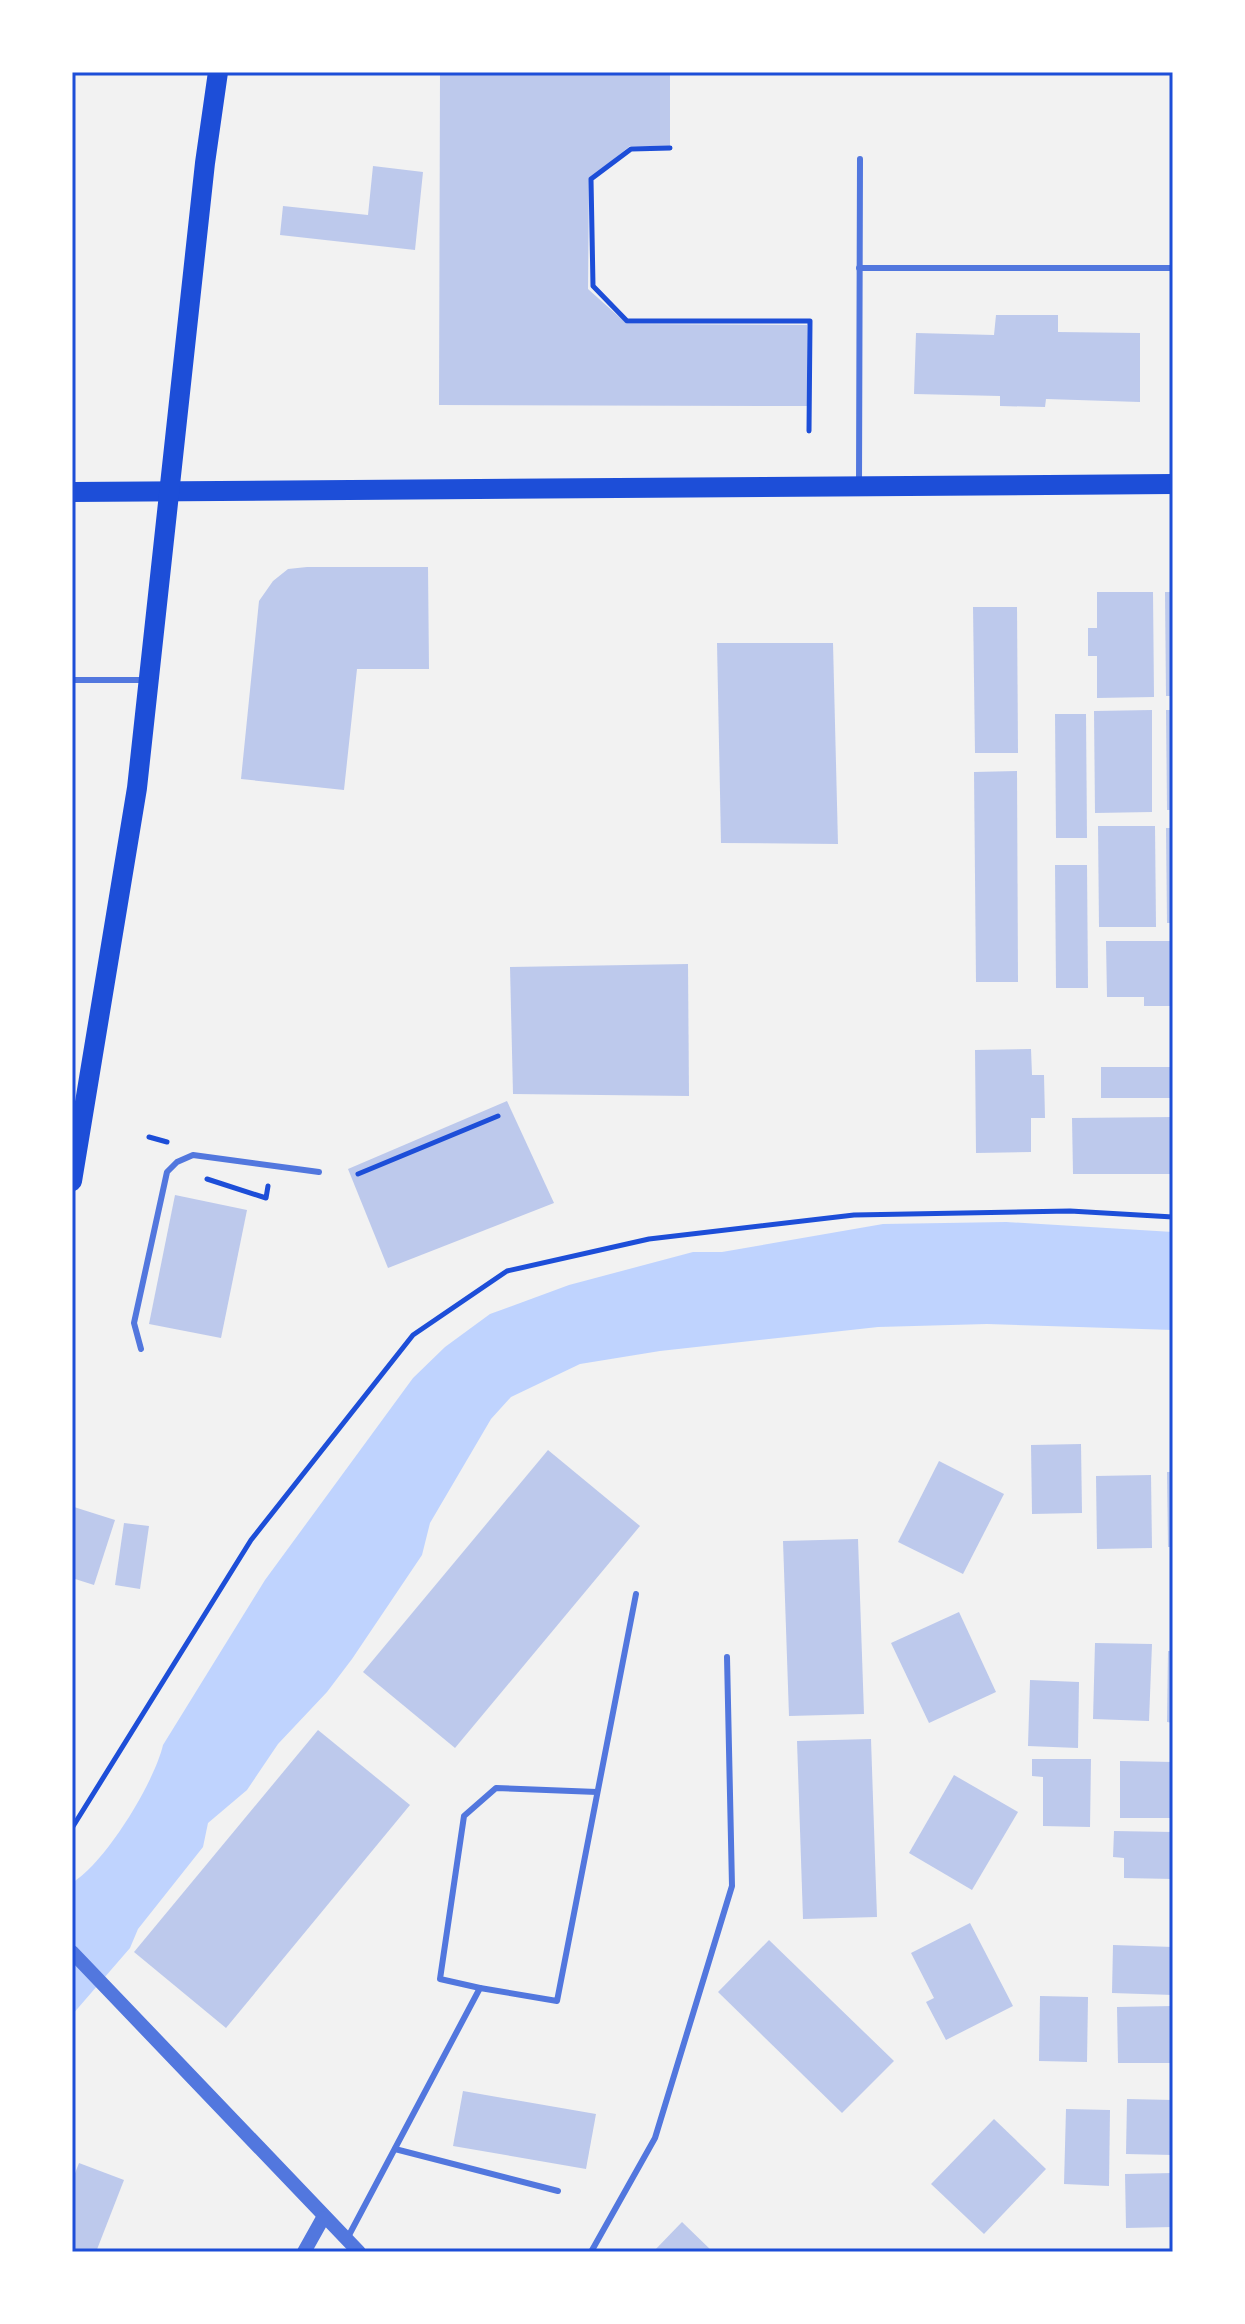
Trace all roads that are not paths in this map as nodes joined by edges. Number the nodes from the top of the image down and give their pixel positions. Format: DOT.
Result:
graph roads {
  1 [pos="218,72"];
  2 [pos="860,159"];
  3 [pos="859,268"];
  4 [pos="1173,268"];
  5 [pos="1173,484"];
  6 [pos="859,487"];
  7 [pos="72,492"];
  8 [pos="170,492"];
  9 [pos="72,680"];
  10 [pos="150,680"];
  11 [pos="319,1172"];
  12 [pos="72,1181"];
  13 [pos="141,1349"];
  14 [pos="636,1594"];
  15 [pos="727,1657"];
  16 [pos="597,1792"];
  17 [pos="72,1952"];
  18 [pos="480,1988"];
  19 [pos="395,2149"];
  20 [pos="558,2191"];
  21 [pos="323,2218"];
  22 [pos="347,2240"];
  23 [pos="304,2252"];
  24 [pos="359,2252"];
  25 [pos="591,2252"];
  1 -- 8 [label="main road"];
  2 -- 3 [label="lane"];
  3 -- 4 [label="lane"];
  3 -- 6 [label="lane"];
  5 -- 6 [label="main road"];
  6 -- 8 [label="main road"];
  7 -- 8 [label="main road"];
  8 -- 10 [label="main road"];
  9 -- 10 [label="lane"];
  10 -- 12 [label="main road"];
  11 -- 13 [label="lane"];
  14 -- 16 [label="lane"];
  15 -- 25 [label="lane"];
  16 -- 18 [label="lane"];
  16 -- 18 [label="lane"];
  17 -- 21 [label="street"];
  18 -- 19 [label="lane"];
  19 -- 20 [label="lane"];
  19 -- 22 [label="lane"];
  21 -- 22 [label="street"];
  21 -- 23 [label="street"];
  22 -- 24 [label="street"];
}
